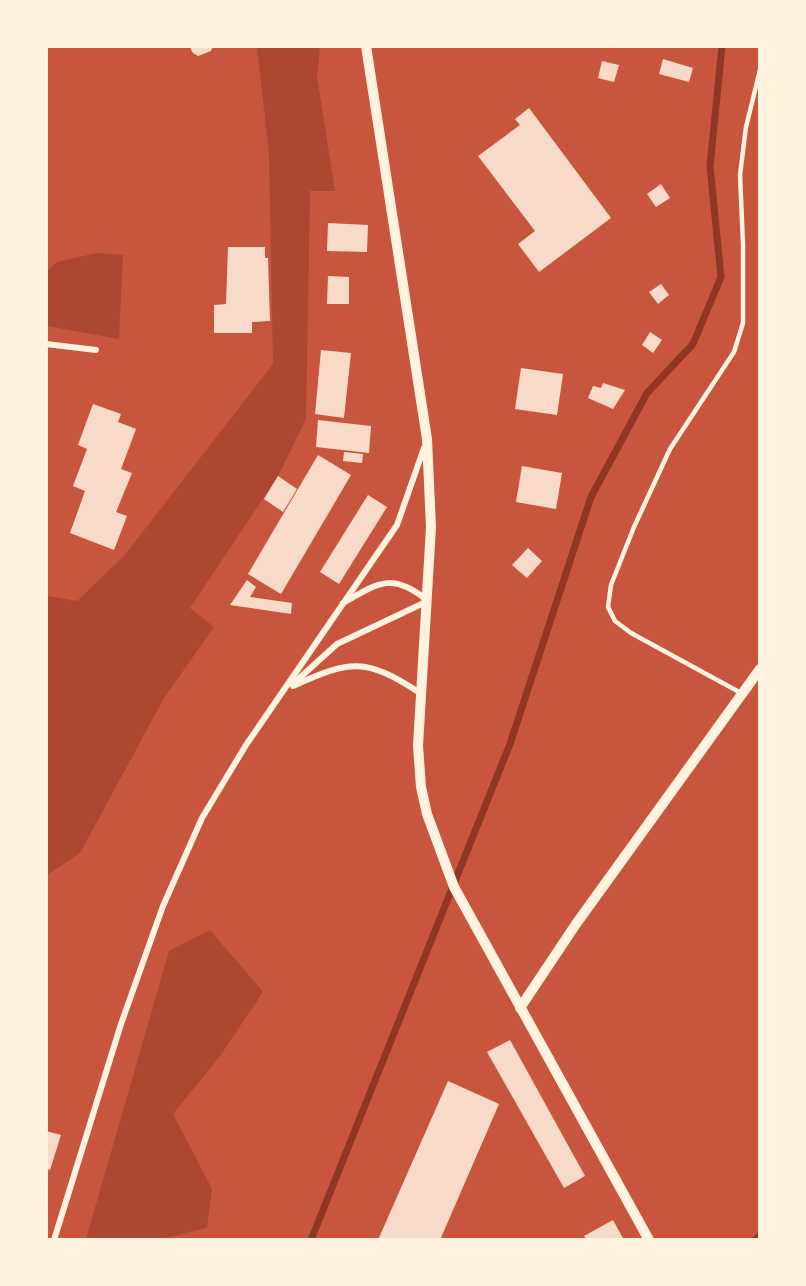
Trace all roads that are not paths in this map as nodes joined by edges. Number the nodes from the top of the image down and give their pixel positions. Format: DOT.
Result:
graph roads {
  1 [pos="366,46"];
  2 [pos="759,70"];
  3 [pos="46,344"];
  4 [pos="96,350"];
  5 [pos="427,439"];
  6 [pos="428,601"];
  7 [pos="340,604"];
  8 [pos="759,669"];
  9 [pos="286,689"];
  10 [pos="420,693"];
  11 [pos="742,694"];
  12 [pos="520,1008"];
  13 [pos="54,1239"];
  14 [pos="649,1239"];
  1 -- 5 [label="street"];
  2 -- 11 [label="lane"];
  3 -- 4 [label="street"];
  5 -- 6 [label="street"];
  5 -- 7 [label="street"];
  6 -- 7 [label="street"];
  6 -- 9 [label="street"];
  6 -- 10 [label="street"];
  7 -- 9 [label="street"];
  8 -- 11 [label="street"];
  9 -- 10 [label="street"];
  9 -- 13 [label="street"];
  10 -- 12 [label="street"];
  11 -- 12 [label="street"];
  12 -- 14 [label="street"];
}
